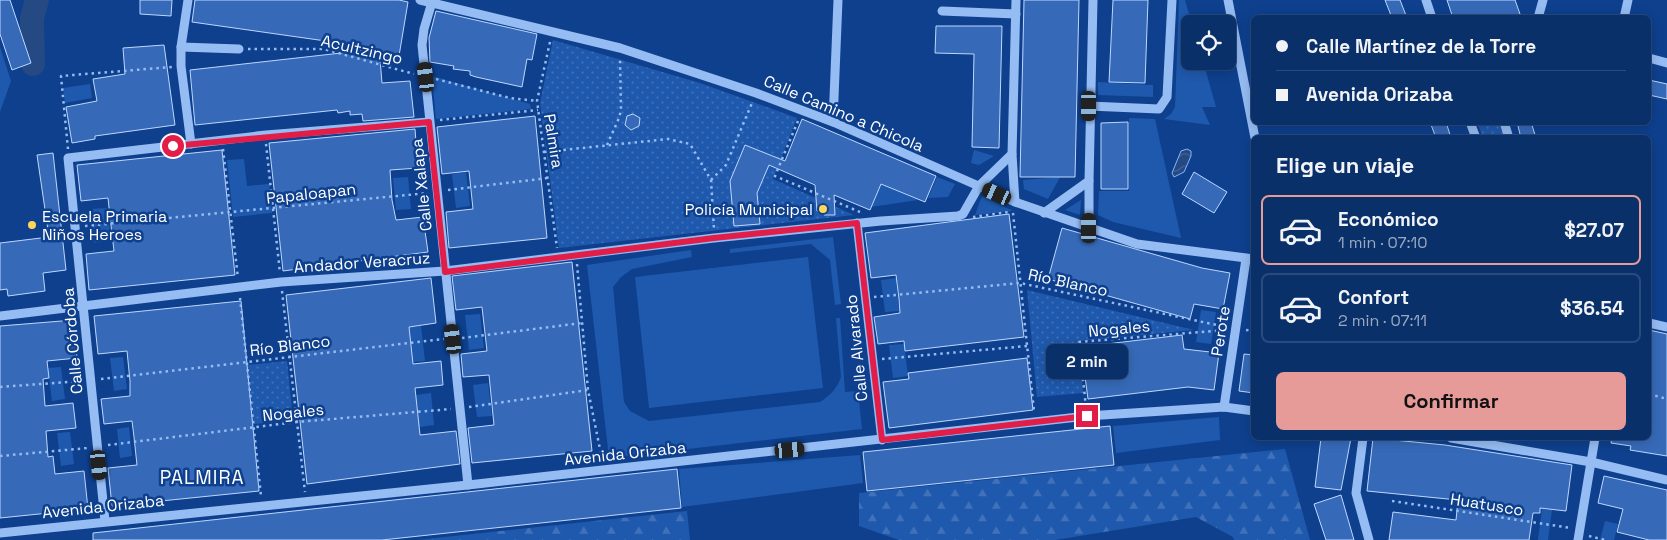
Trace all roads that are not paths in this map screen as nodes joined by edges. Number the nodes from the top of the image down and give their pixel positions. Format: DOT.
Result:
graph roads {
  1 [pos="188,0"];
  2 [pos="420,0"];
  3 [pos="838,0"];
  4 [pos="1016,0"];
  5 [pos="1093,0"];
  6 [pos="1172,0"];
  7 [pos="1228,0"];
  8 [pos="1426,0"];
  9 [pos="1543,0"];
  10 [pos="1628,0"];
  11 [pos="432,2"];
  12 [pos="942,11"];
  13 [pos="1016,14"];
  14 [pos="1431,15"];
  15 [pos="1539,15"];
  16 [pos="1625,15"];
  17 [pos="181,46"];
  18 [pos="239,49"];
  19 [pos="1651,59"];
  20 [pos="1667,63"];
  21 [pos="1089,106"];
  22 [pos="1251,118"];
  23 [pos="429,122"];
  24 [pos="833,122"];
  25 [pos="191,144"];
  26 [pos="1012,154"];
  27 [pos="1088,181"];
  28 [pos="979,186"];
  29 [pos="1017,203"];
  30 [pos="1044,213"];
  31 [pos="857,223"];
  32 [pos="1089,228"];
  33 [pos="1250,259"];
  34 [pos="445,272"];
  35 [pos="84,306"];
  36 [pos="0,316"];
  37 [pos="1651,323"];
  38 [pos="1667,327"];
  39 [pos="1224,407"];
  40 [pos="1251,411"];
  41 [pos="882,440"];
  42 [pos="1363,440"];
  43 [pos="1462,440"];
  44 [pos="1595,440"];
  45 [pos="1592,462"];
  46 [pos="1667,480"];
  47 [pos="468,486"];
  48 [pos="105,521"];
  49 [pos="0,533"];
  50 [pos="1579,534"];
  51 [pos="1369,540"];
  1 -- 17 [label="street"];
  2 -- 11 [label="street, Calle Camino a Chicola"];
  3 -- 24 [label="street"];
  4 -- 13 [label="street"];
  5 -- 21 [label="street"];
  6 -- 21 [label="street"];
  7 -- 22 [label="street"];
  8 -- 14 [label="street"];
  9 -- 15 [label="street"];
  10 -- 16 [label="street"];
  11 -- 23 [label="street, Calle Xalapa"];
  11 -- 24 [label="street, Calle Camino a Chicola"];
  12 -- 13 [label="street"];
  13 -- 26 [label="street"];
  17 -- 18 [label="street"];
  17 -- 25 [label="street"];
  19 -- 20 [label="street"];
  21 -- 27 [label="street"];
  23 -- 25 [label="street"];
  23 -- 34 [label="street, Calle Xalapa"];
  24 -- 28 [label="street, Calle Camino a Chicola"];
  25 -- 35 [label="street, Calle Córdoba"];
  26 -- 28 [label="street"];
  26 -- 29 [label="street"];
  27 -- 30 [label="street"];
  27 -- 32 [label="street"];
  28 -- 29 [label="street, Calle Camino a Chicola"];
  28 -- 31 [label="street, Andador Veracruz"];
  29 -- 30 [label="street, Calle Camino a Chicola"];
  30 -- 32 [label="street, Calle Camino a Chicola"];
  31 -- 34 [label="street, Andador Veracruz"];
  31 -- 41 [label="street, Calle Alvarado"];
  32 -- 33 [label="street, Calle Camino a Chicola"];
  33 -- 39 [label="street, Perote"];
  34 -- 35 [label="street, Andador Veracruz"];
  34 -- 47 [label="street, Calle Xalapa"];
  35 -- 36 [label="street, Andador Veracruz"];
  35 -- 48 [label="street, Calle Córdoba"];
  37 -- 38 [label="street"];
  39 -- 40 [label="street, Avenida Orizaba"];
  39 -- 41 [label="street, Avenida Orizaba"];
  41 -- 47 [label="street, Avenida Orizaba"];
  42 -- 51 [label="street"];
  43 -- 45 [label="street"];
  44 -- 45 [label="street"];
  45 -- 46 [label="street"];
  45 -- 50 [label="street"];
  47 -- 48 [label="street, Avenida Orizaba"];
  48 -- 49 [label="street, Avenida Orizaba"];
}
